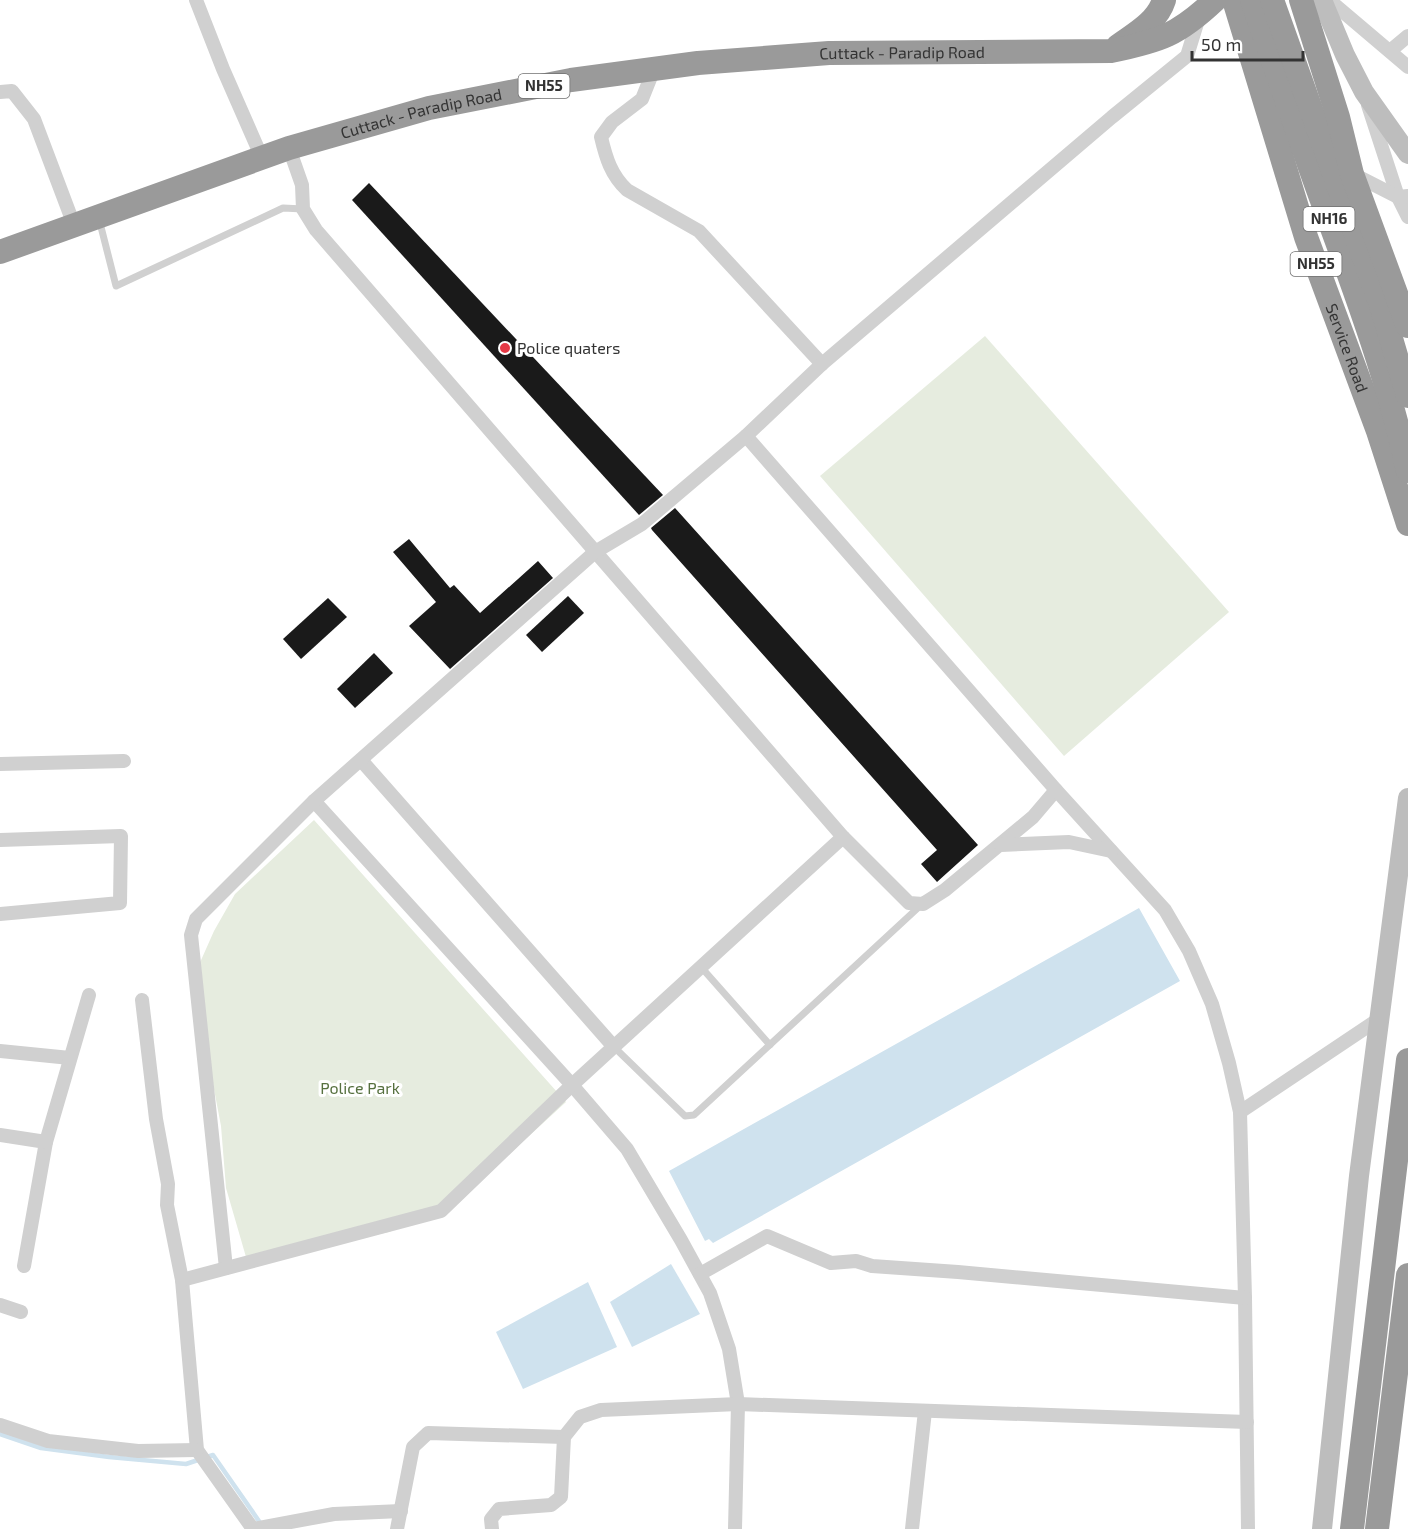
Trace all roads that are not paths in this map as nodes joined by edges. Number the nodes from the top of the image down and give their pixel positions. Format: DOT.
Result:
graph roads {
  1 [pos="196,0"];
  2 [pos="1164,0"];
  3 [pos="1234,0"];
  4 [pos="1252,0"];
  5 [pos="1272,0"];
  6 [pos="1278,0"];
  7 [pos="1301,0"];
  8 [pos="1322,0"];
  9 [pos="1329,0"];
  10 [pos="1207,8"];
  11 [pos="1408,36"];
  12 [pos="1111,51"];
  13 [pos="1390,51"];
  14 [pos="1408,67"];
  15 [pos="654,69"];
  16 [pos="0,92"];
  17 [pos="1364,92"];
  18 [pos="289,148"];
  19 [pos="1408,154"];
  20 [pos="262,158"];
  21 [pos="1352,174"];
  22 [pos="1403,196"];
  23 [pos="303,209"];
  24 [pos="98,217"];
  25 [pos="1408,217"];
  26 [pos="74,225"];
  27 [pos="0,252"];
  28 [pos="1408,326"];
  29 [pos="822,364"];
  30 [pos="1408,396"];
  31 [pos="746,436"];
  32 [pos="1408,471"];
  33 [pos="1408,525"];
  34 [pos="595,552"];
  35 [pos="361,760"];
  36 [pos="124,761"];
  37 [pos="0,764"];
  38 [pos="1056,790"];
  39 [pos="1408,798"];
  40 [pos="314,801"];
  41 [pos="843,837"];
  42 [pos="0,840"];
  43 [pos="1001,845"];
  44 [pos="1111,851"];
  45 [pos="923,904"];
  46 [pos="0,914"];
  47 [pos="700,968"];
  48 [pos="88,995"];
  49 [pos="142,1000"];
  50 [pos="1379,1019"];
  51 [pos="770,1044"];
  52 [pos="614,1047"];
  53 [pos="0,1051"];
  54 [pos="70,1058"];
  55 [pos="1408,1060"];
  56 [pos="572,1085"];
  57 [pos="1240,1112"];
  58 [pos="0,1135"];
  59 [pos="46,1142"];
  60 [pos="24,1266"];
  61 [pos="226,1268"];
  62 [pos="700,1274"];
  63 [pos="1408,1275"];
  64 [pos="182,1280"];
  65 [pos="1245,1298"];
  66 [pos="0,1305"];
  67 [pos="21,1312"];
  68 [pos="738,1404"];
  69 [pos="925,1411"];
  70 [pos="1247,1422"];
  71 [pos="0,1425"];
  72 [pos="564,1437"];
  73 [pos="197,1450"];
  74 [pos="401,1511"];
  75 [pos="397,1529"];
  76 [pos="492,1529"];
  77 [pos="735,1529"];
  78 [pos="912,1529"];
  79 [pos="1248,1529"];
  80 [pos="1322,1529"];
  81 [pos="1352,1529"];
  82 [pos="1377,1529"];
  1 -- 20 [label="street"];
  2 -- 12 [label="highway"];
  3 -- 33 [label="highway, Service Road / NH55"];
  4 -- 32 [label="highway, NH16"];
  5 -- 30 [label="highway, NH16"];
  6 -- 21 [label="street"];
  7 -- 21 [label="highway"];
  8 -- 17 [label="street"];
  9 -- 13 [label="street"];
  10 -- 12 [label="highway, Cuttack - Paradip Road / NH55"];
  10 -- 29 [label="street"];
  11 -- 13 [label="street"];
  12 -- 15 [label="highway, Cuttack - Paradip Road / NH55"];
  13 -- 14 [label="street"];
  15 -- 18 [label="highway, Cuttack - Paradip Road / NH55"];
  15 -- 29 [label="street"];
  16 -- 26 [label="street"];
  17 -- 19 [label="street"];
  17 -- 22 [label="street"];
  18 -- 20 [label="highway, Cuttack - Paradip Road / NH55"];
  18 -- 23 [label="street"];
  20 -- 24 [label="highway, Cuttack - Paradip Road / NH55"];
  21 -- 22 [label="street"];
  21 -- 28 [label="highway"];
  22 -- 25 [label="street"];
  23 -- 24 [label="lane"];
  23 -- 34 [label="street"];
  24 -- 26 [label="highway, Cuttack - Paradip Road / NH55"];
  26 -- 27 [label="highway, Cuttack - Paradip Road / NH55"];
  29 -- 31 [label="street"];
  31 -- 34 [label="street"];
  31 -- 38 [label="street"];
  34 -- 35 [label="street"];
  34 -- 41 [label="street"];
  35 -- 40 [label="street"];
  35 -- 52 [label="street"];
  36 -- 37 [label="street"];
  38 -- 43 [label="street"];
  38 -- 44 [label="street"];
  39 -- 50 [label="street"];
  40 -- 56 [label="street"];
  40 -- 61 [label="street"];
  41 -- 45 [label="street"];
  41 -- 47 [label="street"];
  42 -- 46 [label="street"];
  43 -- 44 [label="street"];
  43 -- 45 [label="street"];
  44 -- 57 [label="street"];
  45 -- 51 [label="lane"];
  47 -- 51 [label="lane"];
  47 -- 52 [label="street"];
  48 -- 54 [label="street"];
  49 -- 64 [label="street"];
  50 -- 57 [label="street"];
  50 -- 80 [label="street"];
  51 -- 52 [label="lane"];
  52 -- 56 [label="street"];
  53 -- 54 [label="street"];
  54 -- 59 [label="street"];
  55 -- 81 [label="highway"];
  56 -- 61 [label="street"];
  56 -- 62 [label="street"];
  57 -- 65 [label="street"];
  58 -- 59 [label="street"];
  59 -- 60 [label="street"];
  61 -- 64 [label="street"];
  62 -- 65 [label="street"];
  62 -- 68 [label="street"];
  63 -- 82 [label="highway"];
  64 -- 73 [label="street"];
  65 -- 70 [label="street"];
  66 -- 67 [label="street"];
  68 -- 69 [label="street"];
  68 -- 72 [label="street"];
  68 -- 77 [label="street"];
  69 -- 70 [label="street"];
  69 -- 78 [label="street"];
  70 -- 79 [label="street"];
  71 -- 73 [label="street"];
  72 -- 74 [label="street"];
  72 -- 76 [label="street"];
  73 -- 74 [label="street"];
  74 -- 75 [label="street"];
}
